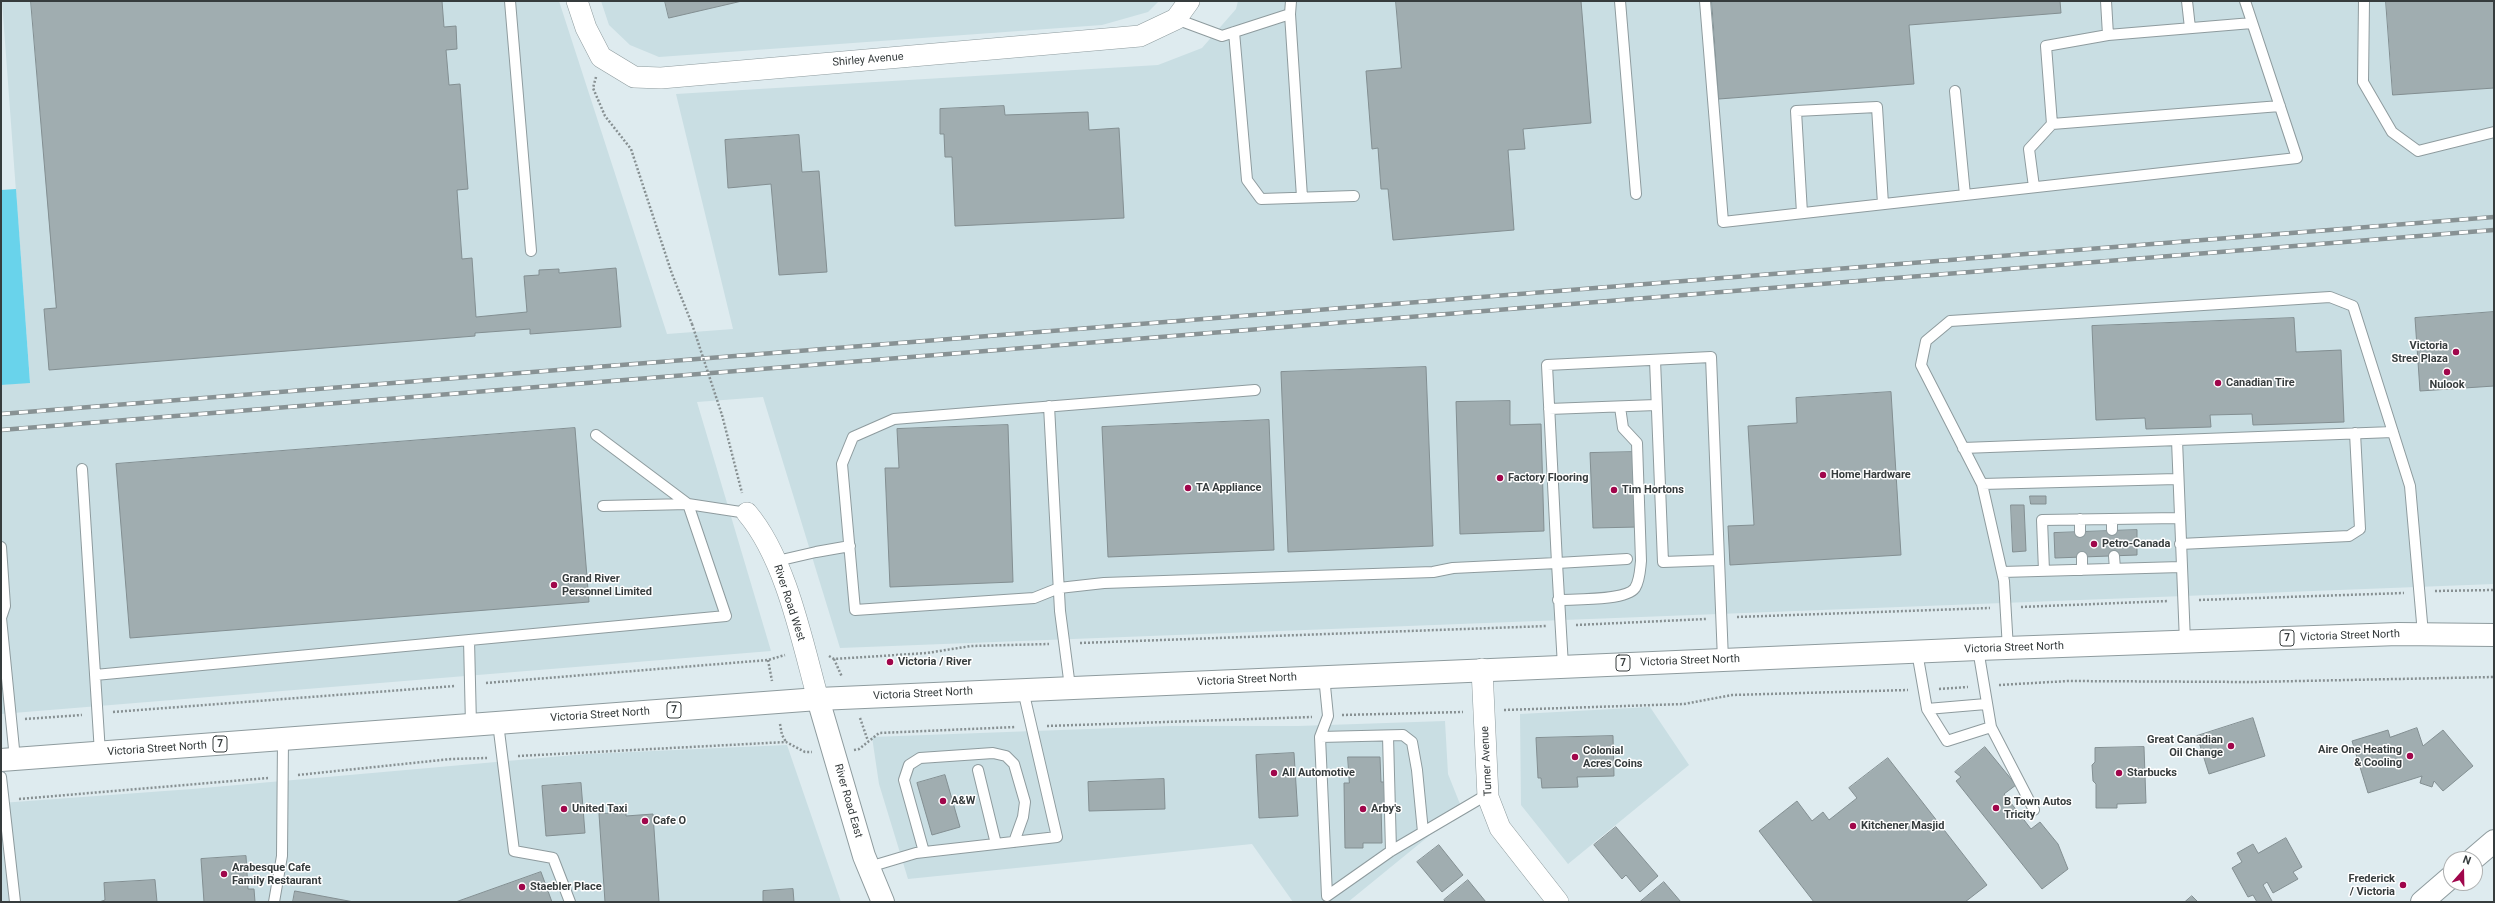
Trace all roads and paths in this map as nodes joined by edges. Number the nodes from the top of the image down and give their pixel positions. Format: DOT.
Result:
graph roads {
  1 [pos="510,1"];
  2 [pos="577,1"];
  3 [pos="1189,1"];
  4 [pos="1291,1"];
  5 [pos="1620,1"];
  6 [pos="1704,1"];
  7 [pos="2106,1"];
  8 [pos="2187,1"];
  9 [pos="2245,1"];
  10 [pos="2364,1"];
  11 [pos="1290,14"];
  12 [pos="1176,19"];
  13 [pos="2252,23"];
  14 [pos="2190,28"];
  15 [pos="1234,32"];
  16 [pos="2108,35"];
  17 [pos="601,57"];
  18 [pos="1955,91"];
  19 [pos="2280,106"];
  20 [pos="2052,124"];
  21 [pos="2494,132"];
  22 [pos="2034,188"];
  23 [pos="1636,194"];
  24 [pos="1965,195"];
  25 [pos="1354,196"];
  26 [pos="1302,197"];
  27 [pos="1883,204"];
  28 [pos="1802,214"];
  29 [pos="531,251"];
  30 [pos="1655,360"];
  31 [pos="1255,390"];
  32 [pos="1656,405"];
  33 [pos="1049,406"];
  34 [pos="1620,407"];
  35 [pos="1550,409"];
  36 [pos="2394,432"];
  37 [pos="2356,433"];
  38 [pos="596,435"];
  39 [pos="2177,440"];
  40 [pos="1963,448"];
  41 [pos="82,469"];
  42 [pos="738,477"];
  43 [pos="2177,479"];
  44 [pos="1982,484"];
  45 [pos="688,504"];
  46 [pos="603,506"];
  47 [pos="747,513"];
  48 [pos="2179,518"];
  49 [pos="2080,519"];
  50 [pos="2112,519"];
  51 [pos="2112,530"];
  52 [pos="2080,532"];
  53 [pos="2180,544"];
  54 [pos="850,546"];
  55 [pos="1,547"];
  56 [pos="2114,556"];
  57 [pos="2082,557"];
  58 [pos="1627,559"];
  59 [pos="1719,560"];
  60 [pos="777,561"];
  61 [pos="1557,563"];
  62 [pos="2181,567"];
  63 [pos="2115,569"];
  64 [pos="2082,570"];
  65 [pos="2044,571"];
  66 [pos="2002,572"];
  67 [pos="1059,588"];
  68 [pos="2494,590"];
  69 [pos="2421,592"];
  70 [pos="1558,600"];
  71 [pos="2183,601"];
  72 [pos="2006,607"];
  73 [pos="1721,618"];
  74 [pos="1559,626"];
  75 [pos="2423,634"];
  76 [pos="2494,635"];
  77 [pos="470,640"];
  78 [pos="2185,642"];
  79 [pos="1064,644"];
  80 [pos="2008,648"];
  81 [pos="1978,649"];
  82 [pos="1917,652"];
  83 [pos="824,654"];
  84 [pos="779,656"];
  85 [pos="834,659"];
  86 [pos="768,660"];
  87 [pos="1723,660"];
  88 [pos="837,664"];
  89 [pos="770,666"];
  90 [pos="1563,666"];
  91 [pos="1482,669"];
  92 [pos="95,675"];
  93 [pos="1324,676"];
  94 [pos="470,684"];
  95 [pos="1070,688"];
  96 [pos="1023,690"];
  97 [pos="818,698"];
  98 [pos="1986,704"];
  99 [pos="1927,709"];
  100 [pos="1460,712"];
  101 [pos="98,714"];
  102 [pos="1328,716"];
  103 [pos="11,720"];
  104 [pos="498,723"];
  105 [pos="471,725"];
  106 [pos="1031,726"];
  107 [pos="1991,727"];
  108 [pos="867,733"];
  109 [pos="782,735"];
  110 [pos="1388,736"];
  111 [pos="1320,737"];
  112 [pos="283,739"];
  113 [pos="868,741"];
  114 [pos="786,742"];
  115 [pos="858,749"];
  116 [pos="805,752"];
  117 [pos="100,753"];
  118 [pos="502,757"];
  119 [pos="8,760"];
  120 [pos="978,770"];
  121 [pos="283,776"];
  122 [pos="1,777"];
  123 [pos="1488,794"];
  124 [pos="4,800"];
  125 [pos="2034,810"];
  126 [pos="4,824"];
  127 [pos="1423,832"];
  128 [pos="2494,841"];
  129 [pos="1014,842"];
  130 [pos="996,844"];
  131 [pos="1391,851"];
  132 [pos="2482,851"];
  133 [pos="924,852"];
  134 [pos="869,867"];
  135 [pos="2443,884"];
  136 [pos="15,902"];
  137 [pos="274,902"];
  138 [pos="570,902"];
  139 [pos="883,902"];
  140 [pos="1558,902"];
  141 [pos="2422,902"];
  1 -- 29 [label="lane"];
  2 -- 17 [label="street"];
  3 -- 12 [label="street, Shirley Avenue"];
  4 -- 11 [label="lane"];
  5 -- 23 [label="lane"];
  6 -- 28 [label="lane"];
  7 -- 16 [label="lane"];
  8 -- 14 [label="lane"];
  9 -- 13 [label="lane"];
  10 -- 21 [label="lane"];
  11 -- 15 [label="lane"];
  11 -- 26 [label="lane"];
  12 -- 15 [label="lane"];
  12 -- 17 [label="street, Shirley Avenue"];
  13 -- 14 [label="lane"];
  13 -- 19 [label="lane"];
  14 -- 16 [label="lane"];
  15 -- 26 [label="lane"];
  16 -- 20 [label="lane"];
  17 -- 42 [label="path, bridge"];
  18 -- 24 [label="lane"];
  19 -- 20 [label="lane"];
  19 -- 22 [label="lane"];
  20 -- 22 [label="lane"];
  22 -- 24 [label="lane"];
  24 -- 27 [label="lane"];
  25 -- 26 [label="lane"];
  27 -- 28 [label="lane"];
  27 -- 28 [label="lane"];
  30 -- 32 [label="lane"];
  30 -- 35 [label="lane"];
  30 -- 59 [label="lane"];
  31 -- 33 [label="lane"];
  32 -- 34 [label="lane"];
  32 -- 59 [label="lane"];
  33 -- 54 [label="lane"];
  33 -- 67 [label="lane"];
  34 -- 35 [label="lane"];
  34 -- 70 [label="lane"];
  35 -- 61 [label="lane"];
  36 -- 37 [label="lane"];
  36 -- 40 [label="lane"];
  36 -- 69 [label="lane"];
  37 -- 39 [label="lane"];
  37 -- 53 [label="lane"];
  38 -- 45 [label="lane"];
  39 -- 40 [label="lane"];
  39 -- 43 [label="lane"];
  40 -- 44 [label="lane"];
  41 -- 92 [label="lane"];
  43 -- 44 [label="lane"];
  43 -- 48 [label="lane"];
  44 -- 66 [label="lane"];
  45 -- 46 [label="lane"];
  45 -- 47 [label="lane"];
  45 -- 77 [label="lane"];
  47 -- 60 [label="street, River Road West"];
  48 -- 50 [label="lane"];
  48 -- 53 [label="lane"];
  49 -- 50 [label="lane"];
  49 -- 52 [label="lane"];
  49 -- 65 [label="lane"];
  50 -- 51 [label="lane"];
  53 -- 62 [label="lane"];
  54 -- 60 [label="lane"];
  54 -- 67 [label="lane"];
  55 -- 103 [label="lane"];
  56 -- 63 [label="lane"];
  57 -- 64 [label="lane"];
  58 -- 61 [label="lane"];
  59 -- 73 [label="lane"];
  60 -- 97 [label="street, River Road West"];
  61 -- 67 [label="lane"];
  61 -- 70 [label="lane"];
  62 -- 63 [label="lane"];
  62 -- 71 [label="lane"];
  63 -- 64 [label="lane"];
  64 -- 65 [label="lane"];
  65 -- 66 [label="lane"];
  66 -- 72 [label="lane"];
  67 -- 79 [label="lane"];
  68 -- 69 [label="path"];
  69 -- 71 [label="path"];
  69 -- 75 [label="lane"];
  70 -- 74 [label="lane"];
  71 -- 72 [label="path"];
  71 -- 78 [label="lane"];
  72 -- 73 [label="path"];
  72 -- 80 [label="lane"];
  73 -- 74 [label="path"];
  73 -- 87 [label="lane"];
  74 -- 79 [label="path"];
  74 -- 90 [label="lane"];
  75 -- 76 [label="main road, Victoria Street North / 7"];
  75 -- 78 [label="main road, Victoria Street North / 7"];
  77 -- 92 [label="lane"];
  77 -- 94 [label="lane"];
  78 -- 80 [label="main road, Victoria Street North / 7"];
  79 -- 85 [label="path"];
  79 -- 95 [label="lane"];
  80 -- 81 [label="main road, Victoria Street North / 7"];
  81 -- 82 [label="main road, Victoria Street North / 7"];
  81 -- 98 [label="lane"];
  82 -- 87 [label="main road, Victoria Street North / 7"];
  82 -- 99 [label="lane"];
  83 -- 85 [label="path"];
  84 -- 86 [label="path"];
  85 -- 88 [label="path"];
  86 -- 89 [label="path"];
  86 -- 94 [label="path"];
  87 -- 90 [label="main road, Victoria Street North / 7"];
  90 -- 91 [label="main road, Victoria Street North / 7"];
  91 -- 93 [label="main road, Victoria Street North / 7"];
  91 -- 123 [label="street, Turner Avenue"];
  92 -- 101 [label="lane"];
  93 -- 95 [label="main road, Victoria Street North / 7"];
  93 -- 102 [label="lane"];
  94 -- 101 [label="path"];
  94 -- 105 [label="lane"];
  95 -- 96 [label="main road, Victoria Street North / 7"];
  96 -- 97 [label="main road, Victoria Street North / 7"];
  96 -- 106 [label="lane"];
  97 -- 104 [label="main road, Victoria Street North / 7"];
  97 -- 134 [label="main road, River Road East"];
  98 -- 99 [label="lane"];
  98 -- 107 [label="lane"];
  99 -- 107 [label="lane"];
  100 -- 102 [label="path"];
  101 -- 103 [label="path"];
  101 -- 117 [label="lane"];
  102 -- 106 [label="path"];
  102 -- 111 [label="lane"];
  103 -- 119 [label="lane"];
  104 -- 105 [label="main road, Victoria Street North / 7"];
  104 -- 118 [label="lane"];
  105 -- 112 [label="main road, Victoria Street North / 7"];
  106 -- 113 [label="path"];
  106 -- 129 [label="lane"];
  107 -- 125 [label="lane"];
  108 -- 113 [label="path"];
  109 -- 114 [label="path"];
  110 -- 111 [label="lane"];
  110 -- 127 [label="lane"];
  110 -- 131 [label="lane"];
  111 -- 131 [label="lane"];
  112 -- 117 [label="main road, Victoria Street North / 7"];
  112 -- 121 [label="lane"];
  113 -- 115 [label="path"];
  114 -- 116 [label="path"];
  114 -- 118 [label="path"];
  117 -- 119 [label="main road, Victoria Street North / 7"];
  118 -- 121 [label="path"];
  118 -- 138 [label="lane"];
  120 -- 130 [label="lane"];
  121 -- 124 [label="path"];
  121 -- 137 [label="lane"];
  122 -- 124 [label="lane"];
  123 -- 127 [label="lane"];
  123 -- 140 [label="street, Turner Avenue"];
  124 -- 126 [label="lane"];
  126 -- 136 [label="lane"];
  127 -- 131 [label="lane"];
  128 -- 132 [label="main road"];
  129 -- 130 [label="lane"];
  129 -- 133 [label="lane"];
  130 -- 133 [label="lane"];
  133 -- 134 [label="lane"];
  134 -- 139 [label="main road, River Road East"];
  135 -- 141 [label="main road"];
}
